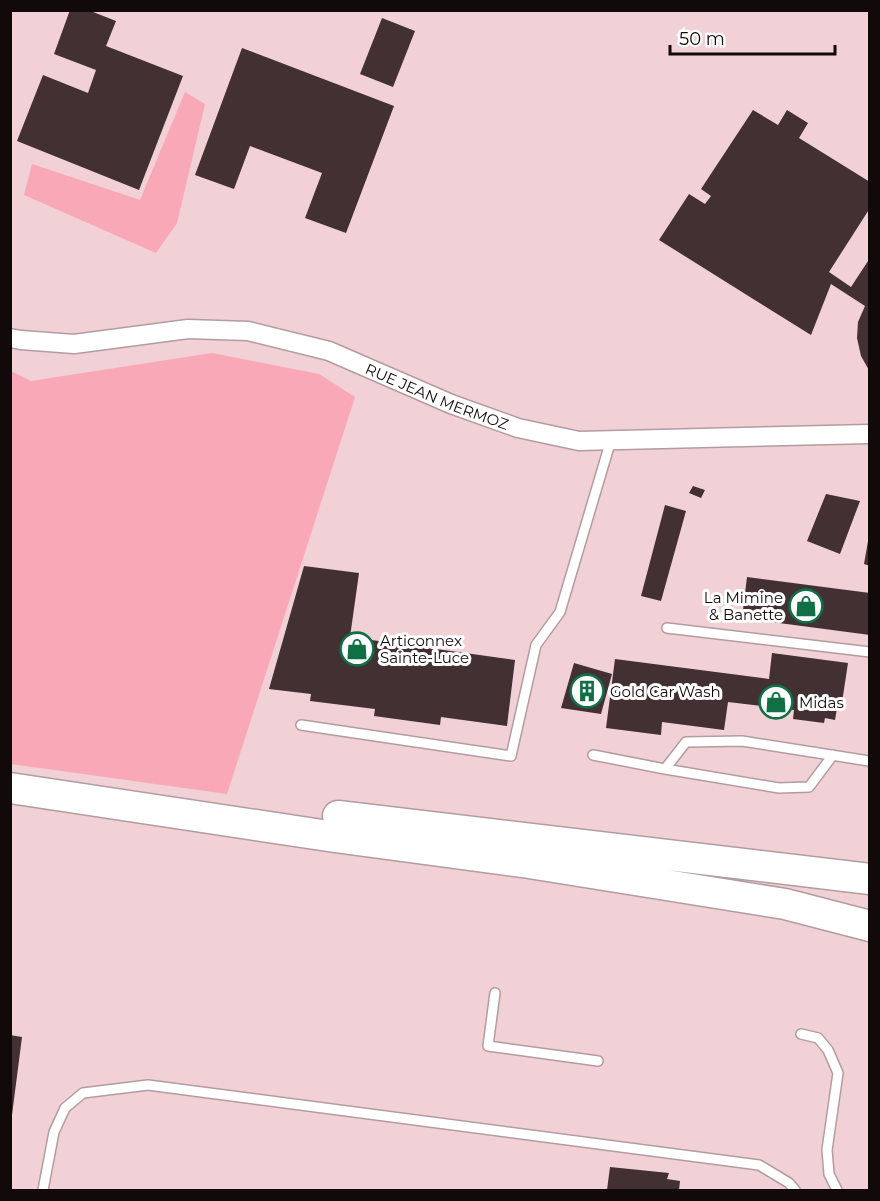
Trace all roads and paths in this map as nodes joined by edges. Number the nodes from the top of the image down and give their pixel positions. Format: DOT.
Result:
graph roads {
  1 [pos="10,338"];
  2 [pos="870,434"];
  3 [pos="611,440"];
  4 [pos="667,628"];
  5 [pos="870,652"];
  6 [pos="301,725"];
  7 [pos="592,755"];
  8 [pos="833,755"];
  9 [pos="869,760"];
  10 [pos="665,768"];
  11 [pos="10,788"];
  12 [pos="87,800"];
  13 [pos="870,879"];
  14 [pos="870,926"];
  15 [pos="495,993"];
  16 [pos="801,1034"];
  17 [pos="598,1061"];
  18 [pos="43,1191"];
  19 [pos="795,1191"];
  20 [pos="837,1191"];
  1 -- 3 [label="street, RUE JEAN MERMOZ"];
  2 -- 3 [label="street, RUE JEAN MERMOZ"];
  3 -- 6 [label="lane"];
  4 -- 5 [label="lane"];
  7 -- 10 [label="lane"];
  8 -- 9 [label="lane"];
  8 -- 10 [label="lane"];
  8 -- 10 [label="lane"];
  11 -- 12 [label="main road"];
  12 -- 13 [label="main road"];
  12 -- 14 [label="main road"];
  15 -- 17 [label="lane"];
  16 -- 20 [label="lane"];
  18 -- 19 [label="lane"];
}
